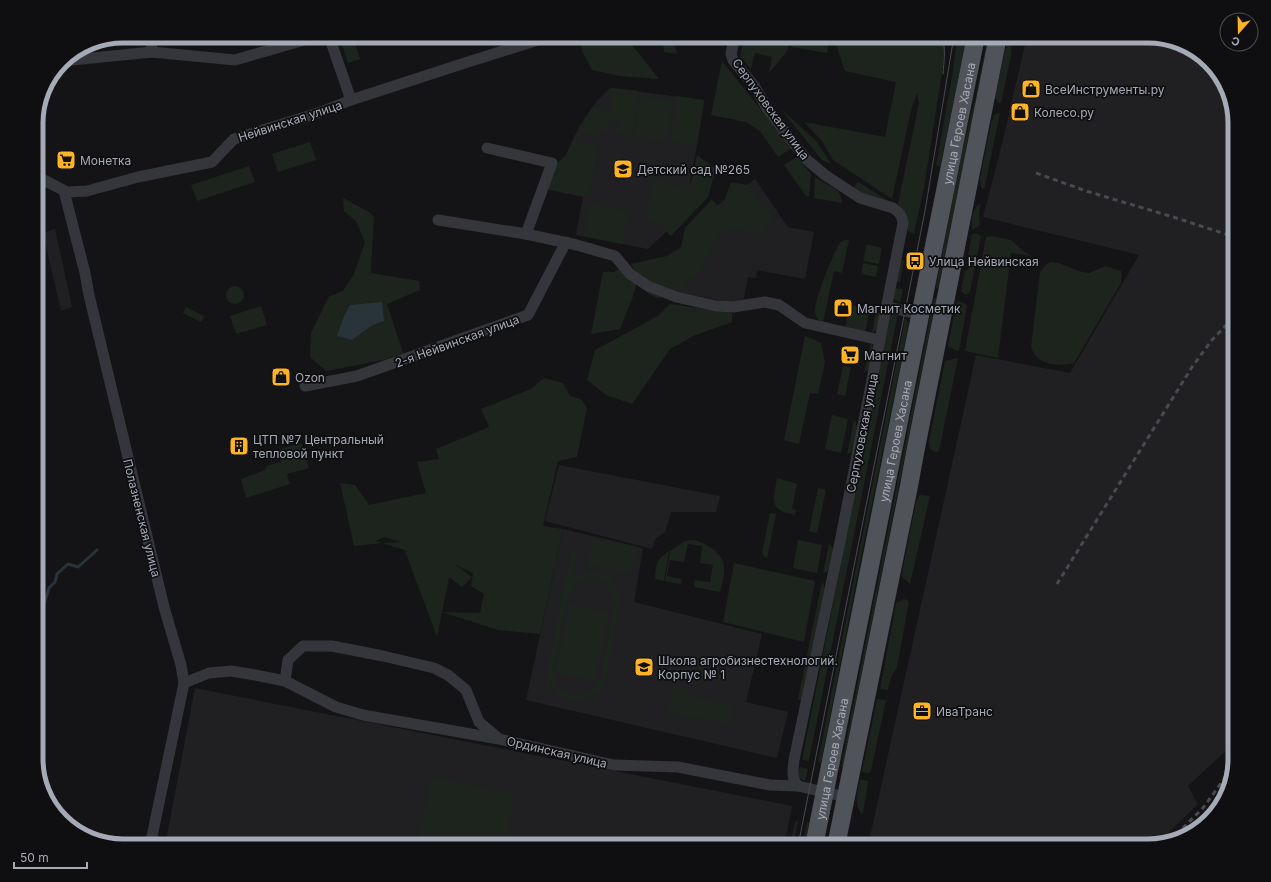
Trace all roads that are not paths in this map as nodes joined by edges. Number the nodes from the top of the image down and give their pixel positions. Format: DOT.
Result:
graph roads {
  1 [pos="151,43"];
  2 [pos="294,43"];
  3 [pos="331,43"];
  4 [pos="528,43"];
  5 [pos="734,43"];
  6 [pos="975,43"];
  7 [pos="997,43"];
  8 [pos="152,52"];
  9 [pos="74,60"];
  10 [pos="351,100"];
  11 [pos="487,148"];
  12 [pos="43,180"];
  13 [pos="64,191"];
  14 [pos="438,220"];
  15 [pos="526,234"];
  16 [pos="566,242"];
  17 [pos="887,307"];
  18 [pos="920,314"];
  19 [pos="880,340"];
  20 [pos="305,386"];
  21 [pos="285,681"];
  22 [pos="184,683"];
  23 [pos="499,739"];
  24 [pos="798,786"];
  25 [pos="824,792"];
  26 [pos="846,797"];
  27 [pos="151,839"];
  28 [pos="815,839"];
  29 [pos="837,839"];
  1 -- 8 [label="street"];
  2 -- 8 [label="street"];
  3 -- 10 [label="street"];
  4 -- 10 [label="street, Нейвинская улица"];
  5 -- 17 [label="street, Серпуховская улица"];
  6 -- 18 [label="main road, улица Героев Хасана"];
  7 -- 26 [label="main road, улица Героев Хасана"];
  8 -- 9 [label="street"];
  10 -- 13 [label="street, Нейвинская улица"];
  11 -- 15 [label="street"];
  12 -- 13 [label="street, Нейвинская улица"];
  13 -- 22 [label="street, Полазненская улица"];
  14 -- 15 [label="street"];
  15 -- 16 [label="street"];
  16 -- 19 [label="street"];
  16 -- 20 [label="street, 2-я Нейвинская улица"];
  17 -- 18 [label="street"];
  17 -- 19 [label="street, Серпуховская улица"];
  18 -- 25 [label="main road, улица Героев Хасана"];
  19 -- 24 [label="street, Серпуховская улица"];
  21 -- 22 [label="street"];
  21 -- 23 [label="street"];
  21 -- 23 [label="street, Ординская улица"];
  22 -- 27 [label="street, Полазненская улица"];
  23 -- 24 [label="street, Ординская улица"];
  24 -- 25 [label="street, Ординская улица"];
  25 -- 26 [label="street, Ординская улица"];
  25 -- 28 [label="main road, улица Героев Хасана"];
  26 -- 29 [label="main road, улица Героев Хасана"];
}
